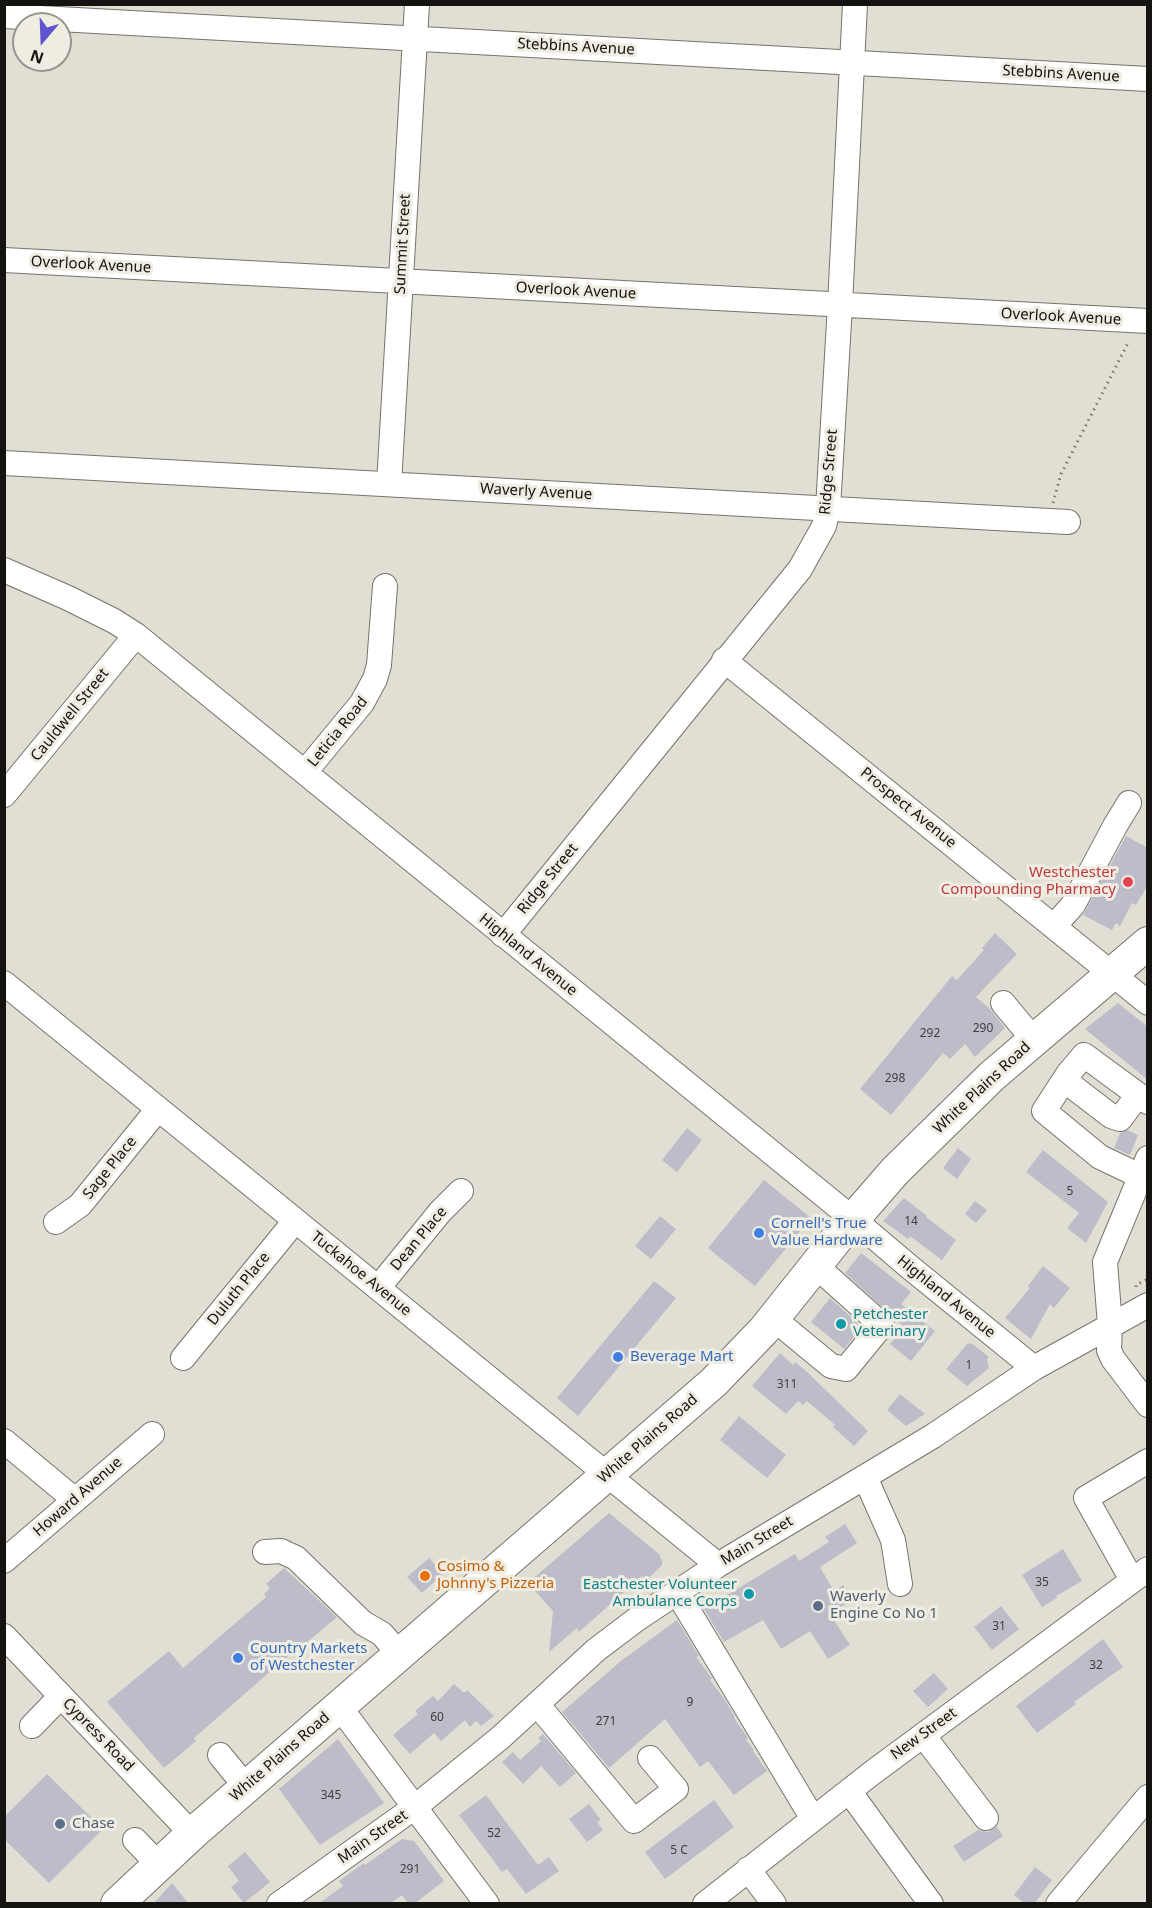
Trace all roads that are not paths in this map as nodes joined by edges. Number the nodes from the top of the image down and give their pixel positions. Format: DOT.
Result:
graph roads {
  1 [pos="417,4"];
  2 [pos="855,4"];
  3 [pos="4,16"];
  4 [pos="415,38"];
  5 [pos="852,62"];
  6 [pos="1148,79"];
  7 [pos="4,260"];
  8 [pos="400,281"];
  9 [pos="840,305"];
  10 [pos="1144,321"];
  11 [pos="4,463"];
  12 [pos="389,484"];
  13 [pos="828,508"];
  14 [pos="1058,521"];
  15 [pos="4,570"];
  16 [pos="385,586"];
  17 [pos="136,635"];
  18 [pos="724,660"];
  19 [pos="305,772"];
  20 [pos="4,795"];
  21 [pos="1130,803"];
  22 [pos="1054,926"];
  23 [pos="503,935"];
  24 [pos="1148,944"];
  25 [pos="1112,974"];
  26 [pos="4,983"];
  27 [pos="1148,1003"];
  28 [pos="1003,1004"];
  29 [pos="1034,1039"];
  30 [pos="1064,1080"];
  31 [pos="1143,1098"];
  32 [pos="158,1109"];
  33 [pos="1144,1167"];
  34 [pos="461,1191"];
  35 [pos="853,1219"];
  36 [pos="295,1221"];
  37 [pos="56,1222"];
  38 [pos="816,1266"];
  39 [pos="378,1288"];
  40 [pos="1142,1296"];
  41 [pos="774,1319"];
  42 [pos="1110,1325"];
  43 [pos="183,1358"];
  44 [pos="1034,1368"];
  45 [pos="1148,1406"];
  46 [pos="152,1434"];
  47 [pos="4,1441"];
  48 [pos="1148,1461"];
  49 [pos="606,1474"];
  50 [pos="865,1477"];
  51 [pos="75,1500"];
  52 [pos="265,1552"];
  53 [pos="4,1561"];
  54 [pos="718,1565"];
  55 [pos="1140,1575"];
  56 [pos="900,1584"];
  57 [pos="677,1592"];
  58 [pos="4,1636"];
  59 [pos="399,1654"];
  60 [pos="61,1696"];
  61 [pos="537,1704"];
  62 [pos="339,1706"];
  63 [pos="33,1726"];
  64 [pos="923,1735"];
  65 [pos="220,1755"];
  66 [pos="650,1758"];
  67 [pos="246,1787"];
  68 [pos="849,1791"];
  69 [pos="1148,1797"];
  70 [pos="415,1807"];
  71 [pos="986,1818"];
  72 [pos="813,1819"];
  73 [pos="192,1834"];
  74 [pos="135,1840"];
  75 [pos="159,1865"];
  76 [pos="748,1869"];
  77 [pos="117,1904"];
  78 [pos="279,1904"];
  79 [pos="487,1904"];
  80 [pos="705,1904"];
  81 [pos="774,1904"];
  82 [pos="931,1904"];
  83 [pos="1059,1904"];
  1 -- 4 [label="street, Summit Street"];
  2 -- 5 [label="street, Ridge Street"];
  3 -- 4 [label="street, Stebbins Avenue"];
  4 -- 5 [label="street, Stebbins Avenue"];
  4 -- 8 [label="street, Summit Street"];
  5 -- 6 [label="street, Stebbins Avenue"];
  5 -- 9 [label="street, Ridge Street"];
  7 -- 8 [label="street, Overlook Avenue"];
  8 -- 9 [label="street, Overlook Avenue"];
  8 -- 12 [label="street, Summit Street"];
  9 -- 10 [label="street, Overlook Avenue"];
  9 -- 13 [label="street, Ridge Street"];
  11 -- 12 [label="street, Waverly Avenue"];
  12 -- 13 [label="street, Waverly Avenue"];
  13 -- 14 [label="street, Waverly Avenue"];
  13 -- 18 [label="street, Ridge Street"];
  15 -- 17 [label="street, Highland Avenue"];
  16 -- 19 [label="street, Leticia Road"];
  17 -- 19 [label="street, Highland Avenue"];
  17 -- 20 [label="street, Cauldwell Street"];
  18 -- 22 [label="street, Prospect Avenue"];
  18 -- 23 [label="street, Ridge Street"];
  19 -- 23 [label="street, Highland Avenue"];
  21 -- 22 [label="street"];
  22 -- 25 [label="street, Prospect Avenue"];
  23 -- 35 [label="street, Highland Avenue"];
  24 -- 25 [label="main road, White Plains Road"];
  25 -- 27 [label="street, Prospect Avenue"];
  25 -- 29 [label="main road, White Plains Road"];
  26 -- 32 [label="street, Tuckahoe Avenue"];
  28 -- 29 [label="street"];
  29 -- 35 [label="main road, White Plains Road"];
  30 -- 31 [label="street"];
  30 -- 31 [label="street"];
  30 -- 33 [label="street"];
  32 -- 36 [label="street, Tuckahoe Avenue"];
  32 -- 37 [label="street, Sage Place"];
  33 -- 42 [label="street"];
  34 -- 39 [label="street, Dean Place"];
  35 -- 38 [label="main road, White Plains Road"];
  35 -- 44 [label="street, Highland Avenue"];
  36 -- 39 [label="street, Tuckahoe Avenue"];
  36 -- 43 [label="street, Duluth Place"];
  38 -- 41 [label="main road, White Plains Road"];
  38 -- 41 [label="street"];
  39 -- 49 [label="street, Tuckahoe Avenue"];
  40 -- 42 [label="street, Main Street"];
  41 -- 49 [label="main road, White Plains Road"];
  42 -- 44 [label="street, Main Street"];
  42 -- 45 [label="street"];
  44 -- 50 [label="street, Main Street"];
  46 -- 51 [label="street, Howard Avenue"];
  47 -- 51 [label="street"];
  48 -- 55 [label="street"];
  49 -- 54 [label="street, Tuckahoe Avenue"];
  49 -- 59 [label="main road, White Plains Road"];
  50 -- 54 [label="street, Main Street"];
  50 -- 56 [label="street"];
  51 -- 53 [label="street, Howard Avenue"];
  52 -- 59 [label="street"];
  54 -- 57 [label="street, Main Street"];
  55 -- 64 [label="street, New Street"];
  57 -- 61 [label="street, Main Street"];
  57 -- 72 [label="street"];
  58 -- 60 [label="street, Cypress Road"];
  59 -- 62 [label="main road, White Plains Road"];
  60 -- 63 [label="street"];
  60 -- 73 [label="street, Cypress Road"];
  61 -- 66 [label="street"];
  61 -- 70 [label="street, Main Street"];
  62 -- 67 [label="main road, White Plains Road"];
  62 -- 70 [label="street"];
  64 -- 68 [label="street, New Street"];
  64 -- 71 [label="street"];
  65 -- 67 [label="street"];
  67 -- 73 [label="main road, White Plains Road"];
  68 -- 72 [label="street, New Street"];
  68 -- 82 [label="street"];
  69 -- 83 [label="street"];
  70 -- 78 [label="street, Main Street"];
  70 -- 79 [label="street"];
  72 -- 76 [label="street, New Street"];
  73 -- 75 [label="main road, White Plains Road"];
  74 -- 75 [label="street"];
  75 -- 77 [label="main road, White Plains Road"];
  76 -- 80 [label="street, New Street"];
  76 -- 81 [label="street"];
}
